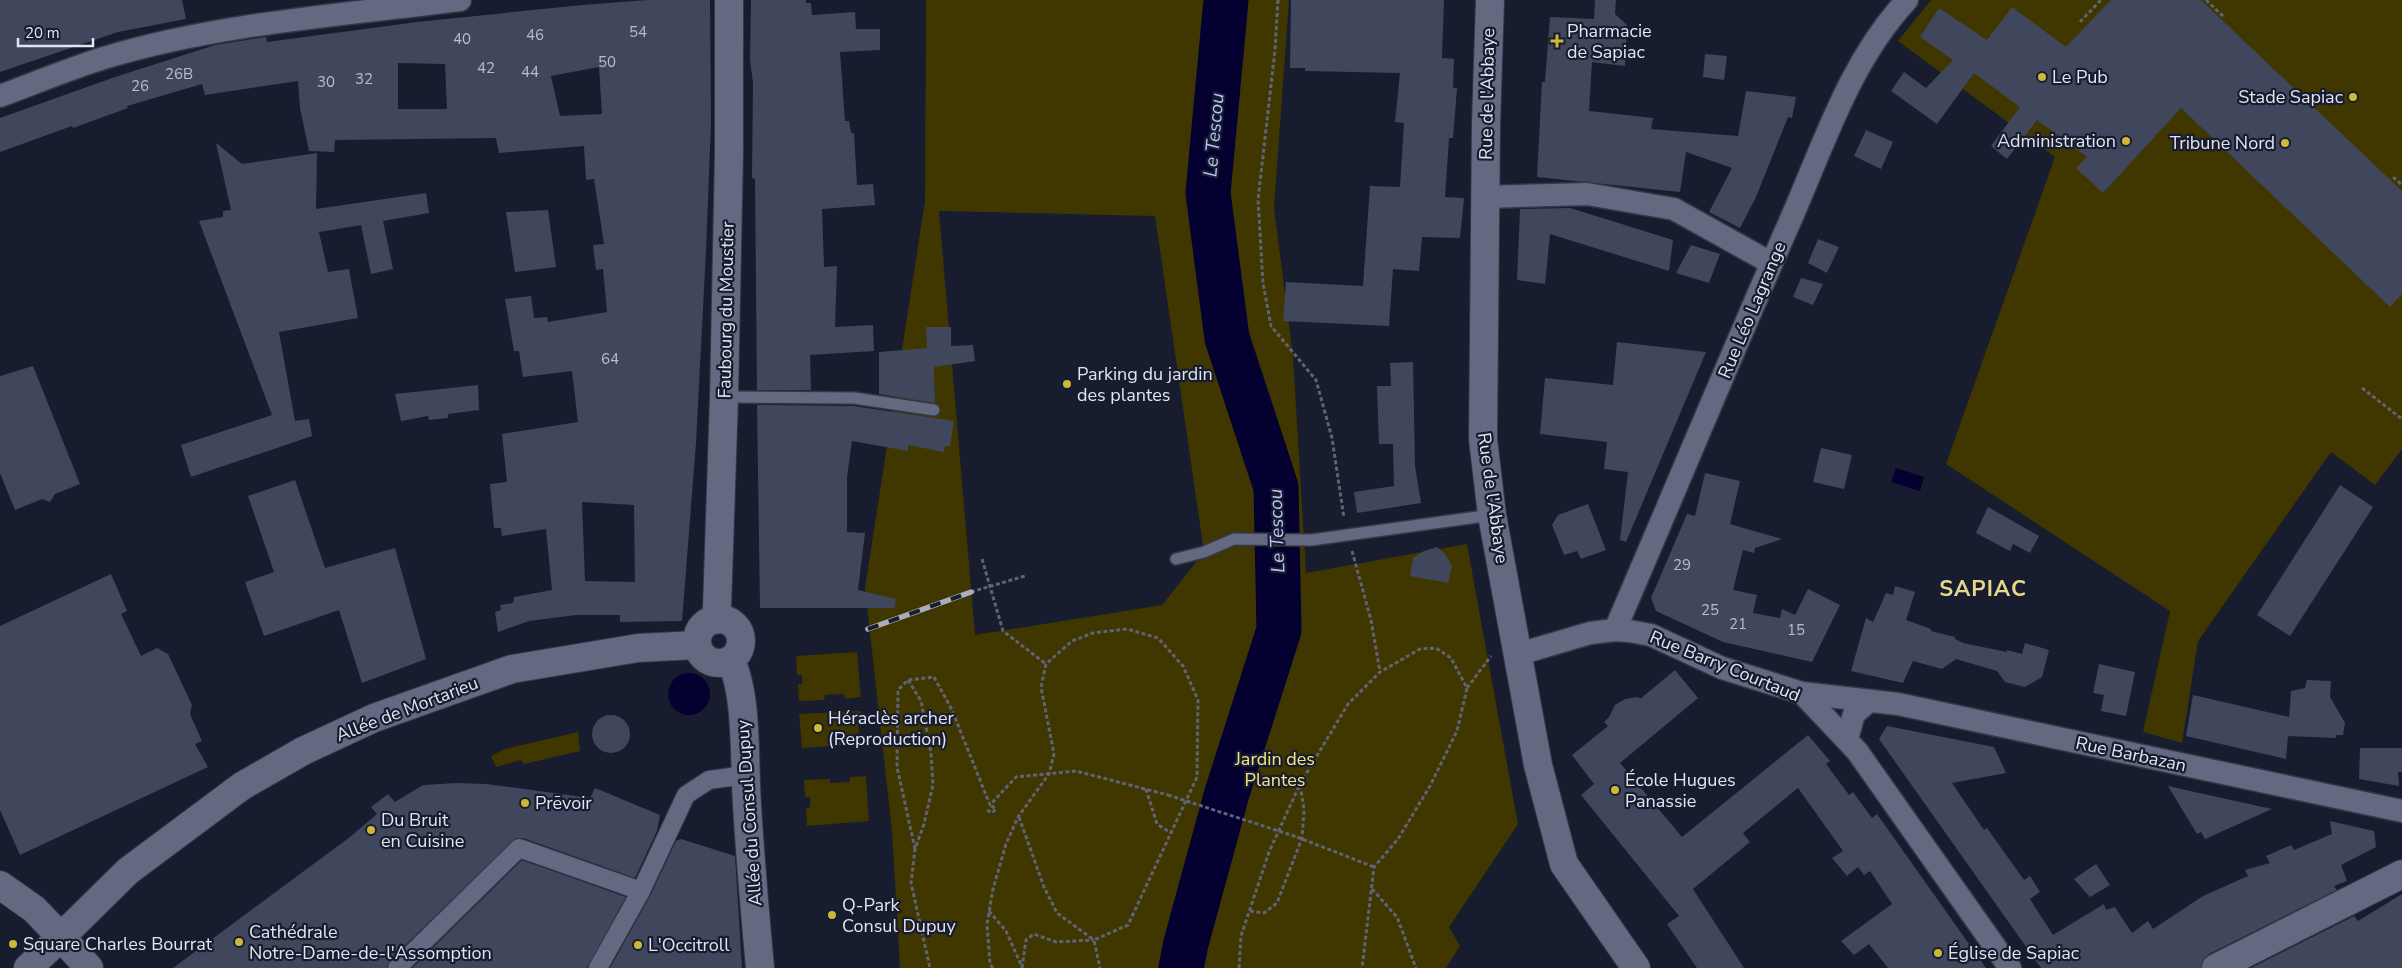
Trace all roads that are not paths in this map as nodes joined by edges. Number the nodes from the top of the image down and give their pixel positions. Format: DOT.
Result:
graph roads {
  1 [pos="460,0"];
  2 [pos="728,0"];
  3 [pos="1490,0"];
  4 [pos="1907,0"];
  5 [pos="0,96"];
  6 [pos="1485,196"];
  7 [pos="1772,263"];
  8 [pos="724,398"];
  9 [pos="934,410"];
  10 [pos="1492,515"];
  11 [pos="1176,559"];
  12 [pos="715,620"];
  13 [pos="1616,630"];
  14 [pos="697,645"];
  15 [pos="1519,654"];
  16 [pos="730,660"];
  17 [pos="1802,693"];
  18 [pos="1869,700"];
  19 [pos="1847,739"];
  20 [pos="745,775"];
  21 [pos="2399,815"];
  22 [pos="2402,874"];
  23 [pos="0,885"];
  24 [pos="641,890"];
  25 [pos="61,937"];
  26 [pos="28,968"];
  27 [pos="89,968"];
  28 [pos="397,968"];
  29 [pos="598,968"];
  30 [pos="760,968"];
  31 [pos="1636,968"];
  32 [pos="2010,968"];
  33 [pos="2216,968"];
  1 -- 5 [label="street"];
  2 -- 8 [label="main road, Faubourg du Moustier"];
  3 -- 6 [label="main road, Rue de l'Abbaye"];
  4 -- 7 [label="street, Rue Léo Lagrange"];
  6 -- 7 [label="street"];
  6 -- 10 [label="main road, Rue de l'Abbaye"];
  7 -- 13 [label="street, Rue Léo Lagrange"];
  8 -- 9 [label="lane"];
  8 -- 12 [label="main road, Faubourg du Moustier"];
  10 -- 11 [label="lane"];
  10 -- 15 [label="main road, Rue de l'Abbaye"];
  12 -- 14 [label="main road"];
  12 -- 16 [label="main road"];
  13 -- 15 [label="street, Rue Barry Courtaud"];
  13 -- 17 [label="street, Rue Barry Courtaud"];
  14 -- 16 [label="main road"];
  14 -- 25 [label="main road, Allée de Mortarieu"];
  15 -- 31 [label="main road, Rue de l'Abbaye"];
  16 -- 20 [label="main road, Allée du Consul Dupuy"];
  17 -- 18 [label="street, Rue Barbazan"];
  17 -- 19 [label="street, Rue Barry Courtaud"];
  18 -- 19 [label="street"];
  18 -- 21 [label="street, Rue Barbazan"];
  19 -- 32 [label="street, Rue Barry Courtaud"];
  20 -- 24 [label="street"];
  20 -- 30 [label="main road, Allée du Consul Dupuy"];
  22 -- 33 [label="main road"];
  23 -- 25 [label="main road"];
  24 -- 28 [label="street"];
  24 -- 29 [label="street"];
  25 -- 26 [label="main road, Allée de Mortarieu"];
  25 -- 27 [label="main road"];
}
